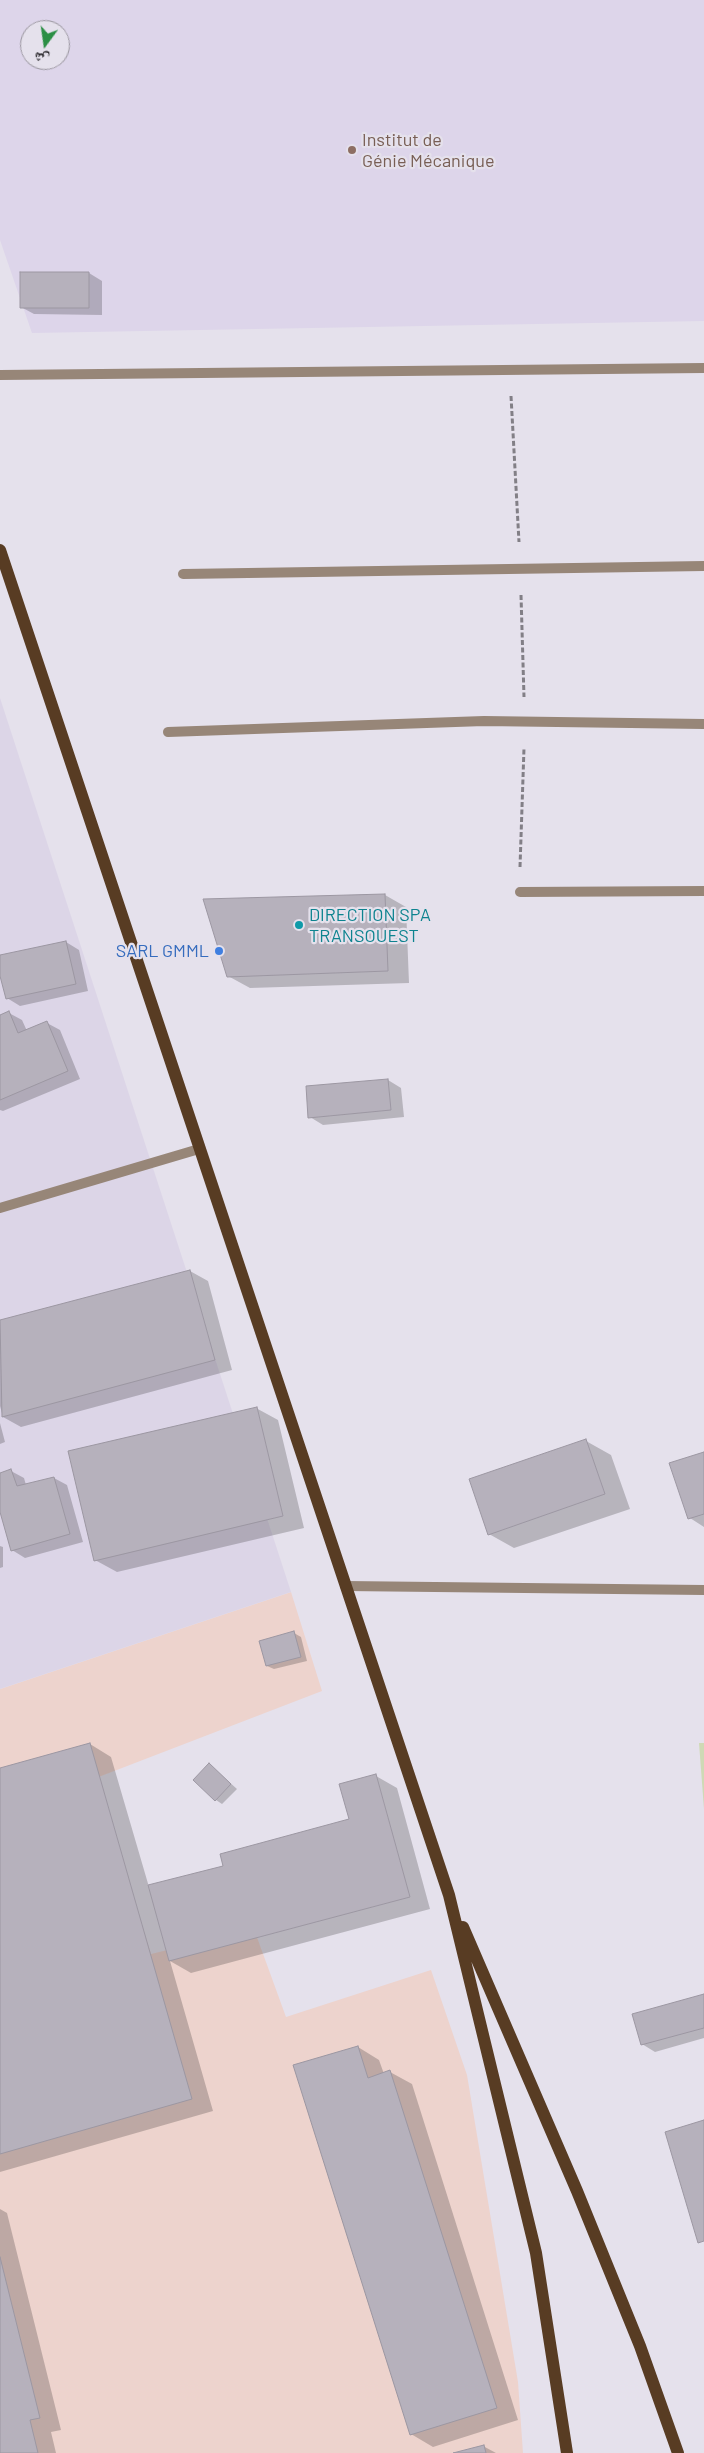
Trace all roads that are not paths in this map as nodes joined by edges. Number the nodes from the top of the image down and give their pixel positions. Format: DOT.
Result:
graph roads {
  1 [pos="704,368"];
  2 [pos="0,374"];
  3 [pos="0,550"];
  4 [pos="704,566"];
  5 [pos="183,574"];
  6 [pos="704,724"];
  7 [pos="168,732"];
  8 [pos="520,892"];
  9 [pos="704,892"];
  10 [pos="198,1148"];
  11 [pos="0,1208"];
  12 [pos="345,1586"];
  13 [pos="704,1590"];
  14 [pos="449,1895"];
  15 [pos="567,2453"];
  16 [pos="678,2453"];
  1 -- 2 [label="street"];
  3 -- 10 [label="main road"];
  4 -- 5 [label="street"];
  6 -- 7 [label="street"];
  8 -- 9 [label="street"];
  10 -- 11 [label="street"];
  10 -- 12 [label="main road"];
  12 -- 13 [label="street"];
  12 -- 14 [label="main road"];
  14 -- 15 [label="main road"];
  14 -- 16 [label="main road"];
}
